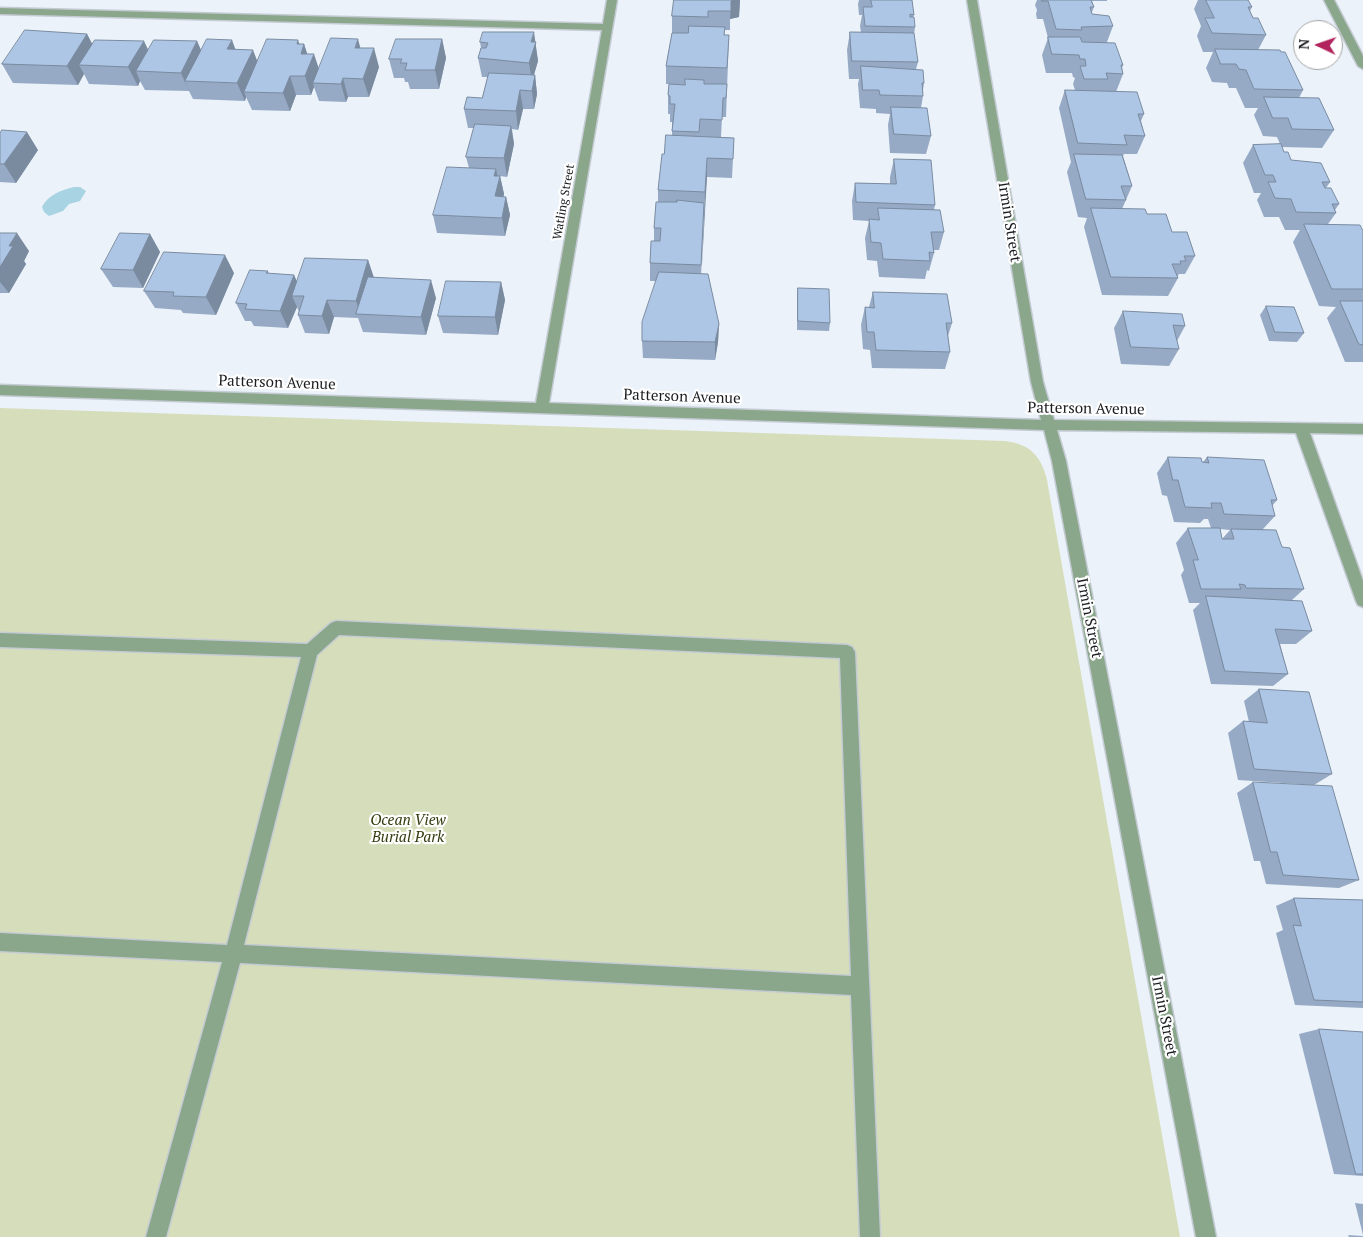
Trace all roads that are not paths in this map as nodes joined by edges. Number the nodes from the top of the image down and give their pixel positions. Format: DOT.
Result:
graph roads {
  1 [pos="612,0"];
  2 [pos="972,0"];
  3 [pos="1329,0"];
  4 [pos="0,11"];
  5 [pos="607,27"];
  6 [pos="1363,66"];
  7 [pos="0,390"];
  8 [pos="542,408"];
  9 [pos="1048,425"];
  10 [pos="1301,428"];
  11 [pos="1363,429"];
  12 [pos="1363,602"];
  13 [pos="0,640"];
  14 [pos="310,651"];
  15 [pos="0,942"];
  16 [pos="233,956"];
  17 [pos="860,986"];
  18 [pos="156,1237"];
  19 [pos="870,1237"];
  20 [pos="1206,1237"];
  1 -- 5 [label="street, Watling Street"];
  2 -- 9 [label="street, Irmin Street"];
  3 -- 6 [label="street"];
  4 -- 5 [label="street"];
  5 -- 8 [label="street, Watling Street"];
  7 -- 8 [label="street, Patterson Avenue"];
  8 -- 9 [label="street, Patterson Avenue"];
  9 -- 10 [label="street, Patterson Avenue"];
  9 -- 20 [label="street, Irmin Street"];
  10 -- 11 [label="street, Patterson Avenue"];
  10 -- 12 [label="street"];
  13 -- 14 [label="street"];
  14 -- 16 [label="street"];
  14 -- 17 [label="street"];
  15 -- 16 [label="street"];
  16 -- 17 [label="street"];
  16 -- 18 [label="street"];
  17 -- 19 [label="street"];
}
